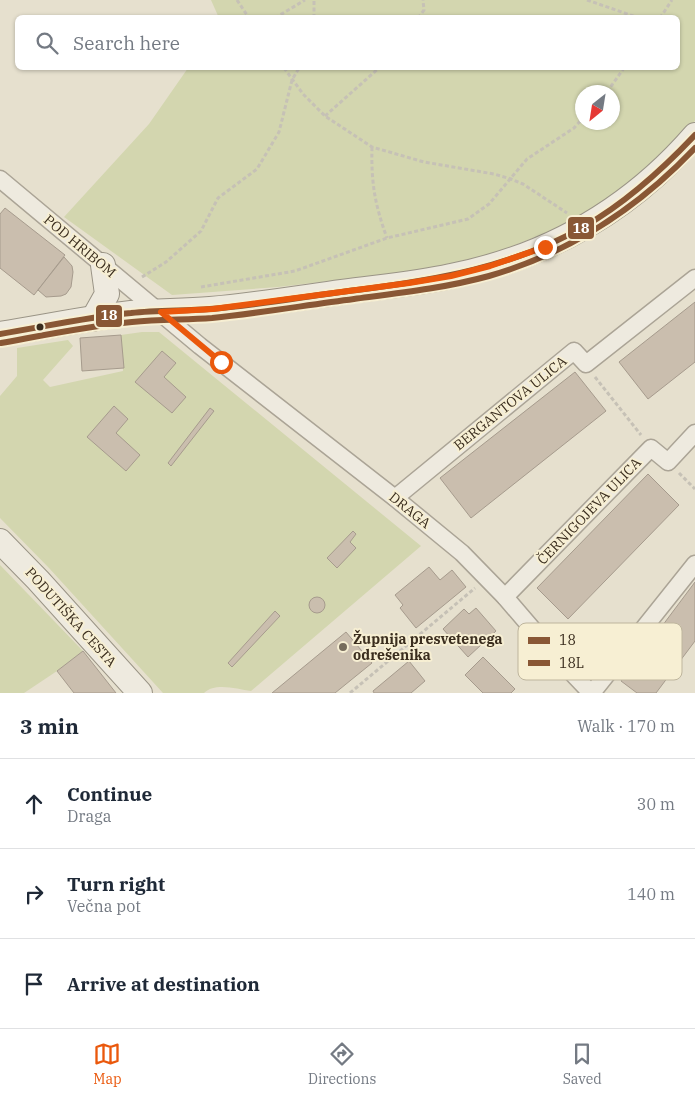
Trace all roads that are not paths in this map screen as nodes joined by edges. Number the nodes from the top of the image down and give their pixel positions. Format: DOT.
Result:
graph roads {
  1 [pos="695,135"];
  2 [pos="0,179"];
  3 [pos="103,264"];
  4 [pos="695,278"];
  5 [pos="161,312"];
  6 [pos="93,319"];
  7 [pos="0,334"];
  8 [pos="695,433"];
  9 [pos="395,498"];
  10 [pos="0,542"];
  11 [pos="695,564"];
  12 [pos="506,597"];
  13 [pos="528,623"];
  14 [pos="648,623"];
  15 [pos="580,680"];
  16 [pos="602,680"];
  17 [pos="140,693"];
  18 [pos="592,693"];
  1 -- 5 [label="main road"];
  2 -- 3 [label="street, POD HRIBOM"];
  3 -- 5 [label="street, POD HRIBOM"];
  3 -- 6 [label="main road"];
  4 -- 9 [label="street, BERGANTOVA ULICA"];
  5 -- 6 [label="main road"];
  5 -- 9 [label="street, DRAGA"];
  6 -- 7 [label="main road"];
  8 -- 12 [label="street, ČERNIGOJEVA ULICA"];
  9 -- 12 [label="street, DRAGA"];
  10 -- 17 [label="main road, PODUTIŠKA CESTA"];
  11 -- 14 [label="street"];
  12 -- 13 [label="street, DRAGA"];
  15 -- 18 [label="street, DRAGA"];
  16 -- 18 [label="street"];
}
